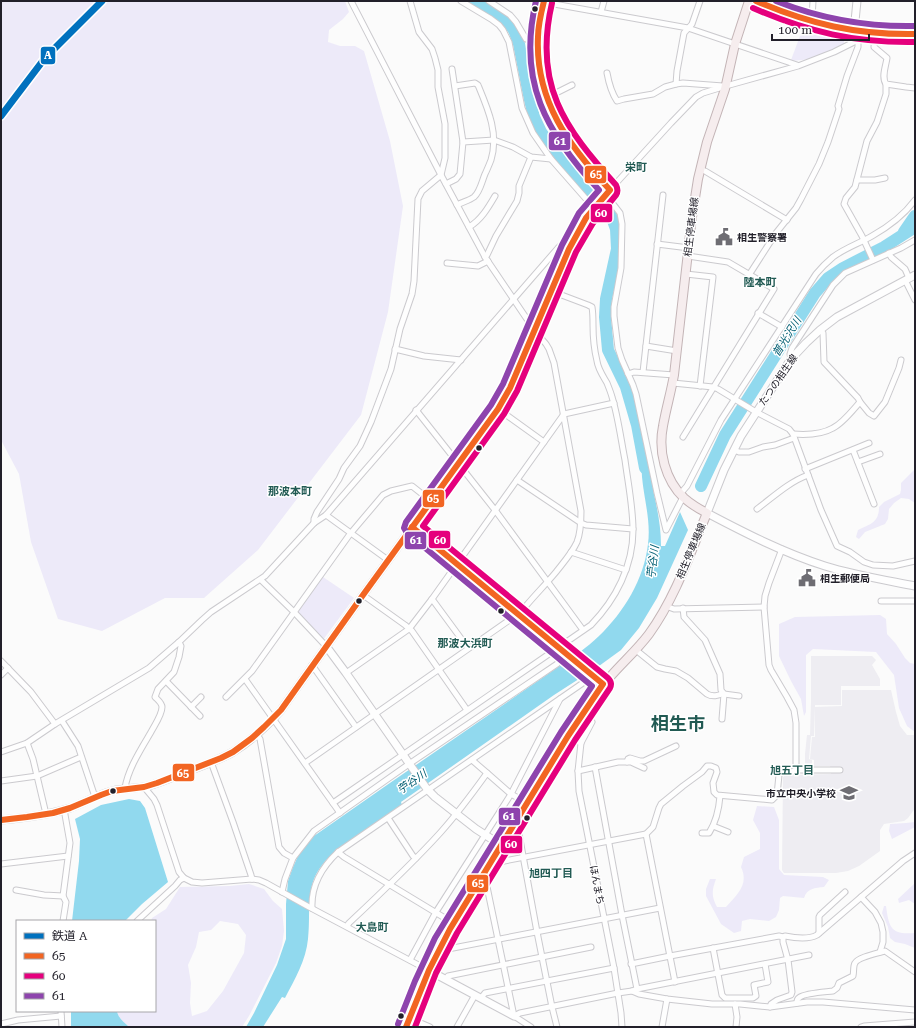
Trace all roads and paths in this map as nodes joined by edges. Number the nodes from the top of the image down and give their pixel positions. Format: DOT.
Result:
graph roads {
  1 [pos="351,1"];
  2 [pos="410,1"];
  3 [pos="461,1"];
  4 [pos="489,1"];
  5 [pos="604,1"];
  6 [pos="700,1"];
  7 [pos="749,1"];
  8 [pos="756,1"];
  9 [pos="814,1"];
  10 [pos="857,1"];
  11 [pos="543,2"];
  12 [pos="495,3"];
  13 [pos="600,12"];
  14 [pos="811,22"];
  15 [pos="688,28"];
  16 [pos="858,34"];
  17 [pos="875,34"];
  18 [pos="915,34"];
  19 [pos="538,42"];
  20 [pos="735,44"];
  21 [pos="798,66"];
  22 [pos="452,69"];
  23 [pos="607,73"];
  24 [pos="676,84"];
  25 [pos="886,84"];
  26 [pos="572,85"];
  27 [pos="455,86"];
  28 [pos="726,86"];
  29 [pos="915,88"];
  30 [pos="546,98"];
  31 [pos="494,140"];
  32 [pos="463,142"];
  33 [pos="531,157"];
  34 [pos="551,159"];
  35 [pos="700,169"];
  36 [pos="441,174"];
  37 [pos="885,178"];
  38 [pos="857,180"];
  39 [pos="446,184"];
  40 [pos="607,194"];
  41 [pos="663,195"];
  42 [pos="495,196"];
  43 [pos="915,200"];
  44 [pos="458,205"];
  45 [pos="595,208"];
  46 [pos="787,220"];
  47 [pos="469,227"];
  48 [pos="915,240"];
  49 [pos="574,241"];
  50 [pos="864,242"];
  51 [pos="657,244"];
  52 [pos="688,252"];
  53 [pos="889,253"];
  54 [pos="486,259"];
  55 [pos="872,259"];
  56 [pos="447,263"];
  57 [pos="686,274"];
  58 [pos="749,275"];
  59 [pos="910,278"];
  60 [pos="551,291"];
  61 [pos="514,300"];
  62 [pos="915,300"];
  63 [pos="758,314"];
  64 [pos="782,327"];
  65 [pos="820,330"];
  66 [pos="535,331"];
  67 [pos="646,346"];
  68 [pos="395,349"];
  69 [pos="677,351"];
  70 [pos="791,359"];
  71 [pos="461,360"];
  72 [pos="901,360"];
  73 [pos="643,372"];
  74 [pos="628,374"];
  75 [pos="673,379"];
  76 [pos="700,386"];
  77 [pos="714,387"];
  78 [pos="736,399"];
  79 [pos="860,402"];
  80 [pos="614,404"];
  81 [pos="498,409"];
  82 [pos="416,410"];
  83 [pos="754,411"];
  84 [pos="564,414"];
  85 [pos="683,436"];
  86 [pos="793,436"];
  87 [pos="544,442"];
  88 [pos="869,443"];
  89 [pos="734,450"];
  90 [pos="853,450"];
  91 [pos="880,454"];
  92 [pos="858,462"];
  93 [pos="459,464"];
  94 [pos="805,469"];
  95 [pos="808,476"];
  96 [pos="517,480"];
  97 [pos="682,496"];
  98 [pos="431,501"];
  99 [pos="874,504"];
  100 [pos="757,508"];
  101 [pos="494,510"];
  102 [pos="707,513"];
  103 [pos="326,515"];
  104 [pos="314,523"];
  105 [pos="581,523"];
  106 [pos="412,527"];
  107 [pos="633,529"];
  108 [pos="350,534"];
  109 [pos="782,549"];
  110 [pos="571,552"];
  111 [pos="388,560"];
  112 [pos="915,561"];
  113 [pos="457,563"];
  114 [pos="626,570"];
  115 [pos="261,580"];
  116 [pos="548,581"];
  117 [pos="915,586"];
  118 [pos="363,595"];
  119 [pos="432,599"];
  120 [pos="881,601"];
  121 [pos="915,601"];
  122 [pos="666,606"];
  123 [pos="764,607"];
  124 [pos="683,608"];
  125 [pos="294,612"];
  126 [pos="518,614"];
  127 [pos="409,629"];
  128 [pos="583,630"];
  129 [pos="179,642"];
  130 [pos="326,646"];
  131 [pos="558,647"];
  132 [pos="468,648"];
  133 [pos="636,650"];
  134 [pos="1,661"];
  135 [pos="557,664"];
  136 [pos="312,665"];
  137 [pos="8,668"];
  138 [pos="438,669"];
  139 [pos="346,673"];
  140 [pos="1,675"];
  141 [pos="591,675"];
  142 [pos="245,679"];
  143 [pos="166,681"];
  144 [pos="603,684"];
  145 [pos="724,694"];
  146 [pos="739,696"];
  147 [pos="201,697"];
  148 [pos="226,697"];
  149 [pos="560,698"];
  150 [pos="191,707"];
  151 [pos="467,710"];
  152 [pos="374,714"];
  153 [pos="200,716"];
  154 [pos="274,718"];
  155 [pos="722,719"];
  156 [pos="62,721"];
  157 [pos="592,722"];
  158 [pos="55,724"];
  159 [pos="356,727"];
  160 [pos="257,734"];
  161 [pos="568,736"];
  162 [pos="26,743"];
  163 [pos="581,743"];
  164 [pos="676,746"];
  165 [pos="1,752"];
  166 [pos="403,755"];
  167 [pos="81,757"];
  168 [pos="472,760"];
  169 [pos="211,762"];
  170 [pos="627,762"];
  171 [pos="305,763"];
  172 [pos="410,765"];
  173 [pos="595,767"];
  174 [pos="644,768"];
  175 [pos="796,770"];
  176 [pos="840,770"];
  177 [pos="487,774"];
  178 [pos="578,774"];
  179 [pos="37,776"];
  180 [pos="1,781"];
  181 [pos="144,787"];
  182 [pos="125,788"];
  183 [pos="428,789"];
  184 [pos="511,794"];
  185 [pos="720,796"];
  186 [pos="95,797"];
  187 [pos="333,803"];
  188 [pos="527,803"];
  189 [pos="64,809"];
  190 [pos="340,813"];
  191 [pos="457,813"];
  192 [pos="46,814"];
  193 [pos="388,818"];
  194 [pos="1,820"];
  195 [pos="713,826"];
  196 [pos="512,828"];
  197 [pos="728,832"];
  198 [pos="702,833"];
  199 [pos="646,834"];
  200 [pos="485,836"];
  201 [pos="608,841"];
  202 [pos="501,845"];
  203 [pos="589,845"];
  204 [pos="338,852"];
  205 [pos="915,854"];
  206 [pos="68,856"];
  207 [pos="523,857"];
  208 [pos="292,858"];
  209 [pos="416,858"];
  210 [pos="494,858"];
  211 [pos="1,864"];
  212 [pos="184,878"];
  213 [pos="481,878"];
  214 [pos="252,879"];
  215 [pos="390,885"];
  216 [pos="16,890"];
  217 [pos="845,892"];
  218 [pos="284,893"];
  219 [pos="63,896"];
  220 [pos="862,897"];
  221 [pos="310,907"];
  222 [pos="660,908"];
  223 [pos="436,912"];
  224 [pos="622,915"];
  225 [pos="604,918"];
  226 [pos="63,920"];
  227 [pos="138,920"];
  228 [pos="454,923"];
  229 [pos="347,926"];
  230 [pos="537,932"];
  231 [pos="819,933"];
  232 [pos="783,937"];
  233 [pos="498,939"];
  234 [pos="441,945"];
  235 [pos="591,947"];
  236 [pos="713,948"];
  237 [pos="880,952"];
  238 [pos="809,955"];
  239 [pos="670,956"];
  240 [pos="542,957"];
  241 [pos="410,960"];
  242 [pos="788,960"];
  243 [pos="503,964"];
  244 [pos="631,964"];
  245 [pos="765,964"];
  246 [pos="614,968"];
  247 [pos="428,970"];
  248 [pos="915,972"];
  249 [pos="718,973"];
  250 [pos="446,979"];
  251 [pos="546,981"];
  252 [pos="675,982"];
  253 [pos="508,988"];
  254 [pos="634,990"];
  255 [pos="618,993"];
  256 [pos="478,996"];
  257 [pos="667,999"];
  258 [pos="797,1003"];
  259 [pos="735,1004"];
  260 [pos="552,1007"];
  261 [pos="770,1007"];
  262 [pos="915,1010"];
  263 [pos="61,1014"];
  264 [pos="514,1016"];
  265 [pos="409,1018"];
  266 [pos="915,1022"];
  267 [pos="1,1024"];
  268 [pos="62,1027"];
  269 [pos="406,1027"];
  270 [pos="430,1027"];
  271 [pos="457,1027"];
  272 [pos="531,1027"];
  273 [pos="557,1027"];
  274 [pos="622,1027"];
  275 [pos="662,1027"];
  276 [pos="736,1027"];
  277 [pos="861,1027"];
  1 -- 36 [label="street"];
  2 -- 36 [label="street"];
  3 -- 34 [label="street"];
  4 -- 12 [label="street"];
  5 -- 13 [label="street"];
  6 -- 15 [label="street"];
  7 -- 20 [label="main road, 相生停車場線"];
  8 -- 14 [label="street"];
  9 -- 14 [label="street"];
  10 -- 16 [label="street"];
  11 -- 13 [label="street"];
  11 -- 19 [label="street"];
  12 -- 19 [label="street"];
  13 -- 15 [label="street"];
  14 -- 16 [label="street"];
  15 -- 20 [label="street"];
  15 -- 24 [label="street"];
  16 -- 17 [label="street"];
  16 -- 21 [label="street"];
  16 -- 46 [label="street"];
  17 -- 18 [label="street"];
  17 -- 25 [label="street"];
  19 -- 30 [label="street"];
  20 -- 21 [label="street"];
  20 -- 28 [label="main road, 相生停車場線"];
  21 -- 28 [label="street"];
  22 -- 27 [label="street"];
  23 -- 24 [label="street"];
  24 -- 28 [label="street"];
  25 -- 29 [label="street"];
  25 -- 38 [label="street"];
  26 -- 30 [label="street"];
  27 -- 31 [label="street"];
  27 -- 32 [label="street"];
  28 -- 35 [label="main road, 相生停車場線"];
  28 -- 40 [label="street"];
  30 -- 40 [label="street"];
  31 -- 32 [label="street"];
  31 -- 33 [label="street"];
  31 -- 44 [label="street"];
  32 -- 39 [label="street"];
  33 -- 34 [label="street"];
  33 -- 54 [label="street"];
  34 -- 45 [label="street"];
  35 -- 46 [label="street"];
  35 -- 52 [label="main road, 相生停車場線"];
  36 -- 39 [label="street"];
  36 -- 68 [label="street"];
  37 -- 38 [label="street"];
  38 -- 50 [label="street"];
  39 -- 44 [label="street"];
  40 -- 45 [label="street"];
  40 -- 74 [label="street"];
  41 -- 51 [label="street"];
  42 -- 47 [label="street"];
  43 -- 50 [label="street"];
  44 -- 47 [label="street"];
  45 -- 49 [label="street"];
  46 -- 58 [label="street"];
  47 -- 54 [label="street"];
  48 -- 53 [label="street"];
  49 -- 60 [label="street"];
  49 -- 61 [label="street"];
  50 -- 55 [label="street"];
  50 -- 64 [label="street"];
  51 -- 52 [label="street"];
  51 -- 67 [label="street"];
  52 -- 57 [label="main road, 相生停車場線"];
  52 -- 58 [label="street"];
  53 -- 55 [label="street"];
  53 -- 59 [label="street"];
  54 -- 56 [label="street"];
  54 -- 61 [label="street"];
  55 -- 70 [label="street"];
  57 -- 69 [label="main road, 相生停車場線"];
  57 -- 76 [label="street"];
  58 -- 63 [label="street"];
  59 -- 62 [label="street"];
  59 -- 65 [label="street, たつの相生線"];
  60 -- 66 [label="street"];
  60 -- 80 [label="street"];
  61 -- 66 [label="street"];
  61 -- 71 [label="street"];
  63 -- 64 [label="street"];
  63 -- 77 [label="street"];
  64 -- 78 [label="street"];
  65 -- 70 [label="street, たつの相生線"];
  65 -- 79 [label="street"];
  66 -- 81 [label="street"];
  66 -- 84 [label="street"];
  67 -- 69 [label="street"];
  67 -- 73 [label="street"];
  68 -- 71 [label="street"];
  68 -- 104 [label="street"];
  69 -- 75 [label="main road, 相生停車場線"];
  70 -- 83 [label="street, たつの相生線"];
  71 -- 82 [label="street"];
  72 -- 79 [label="street"];
  73 -- 74 [label="street"];
  73 -- 75 [label="street"];
  74 -- 97 [label="street"];
  75 -- 76 [label="street"];
  75 -- 97 [label="main road, 相生停車場線"];
  76 -- 77 [label="street"];
  77 -- 78 [label="street"];
  77 -- 85 [label="street"];
  78 -- 83 [label="street"];
  78 -- 97 [label="street"];
  79 -- 86 [label="street"];
  80 -- 84 [label="street"];
  80 -- 107 [label="street"];
  81 -- 87 [label="street"];
  81 -- 93 [label="street"];
  82 -- 93 [label="street"];
  82 -- 103 [label="street"];
  83 -- 86 [label="street"];
  83 -- 89 [label="street, たつの相生線"];
  84 -- 87 [label="street"];
  84 -- 105 [label="street"];
  86 -- 89 [label="street"];
  86 -- 94 [label="street"];
  87 -- 96 [label="street"];
  88 -- 90 [label="street"];
  89 -- 102 [label="street, たつの相生線"];
  90 -- 92 [label="street"];
  90 -- 94 [label="street"];
  91 -- 92 [label="street"];
  92 -- 99 [label="street"];
  93 -- 98 [label="street"];
  93 -- 101 [label="street"];
  94 -- 95 [label="street"];
  95 -- 100 [label="street"];
  95 -- 112 [label="street"];
  96 -- 101 [label="street"];
  96 -- 105 [label="street"];
  97 -- 102 [label="main road, 相生停車場線"];
  98 -- 106 [label="street"];
  98 -- 108 [label="street"];
  101 -- 113 [label="street"];
  101 -- 116 [label="street"];
  102 -- 109 [label="street"];
  102 -- 122 [label="main road, 相生停車場線"];
  103 -- 104 [label="street"];
  103 -- 108 [label="street"];
  104 -- 115 [label="street"];
  105 -- 107 [label="street"];
  105 -- 110 [label="street"];
  106 -- 111 [label="street"];
  106 -- 113 [label="street"];
  107 -- 114 [label="street"];
  108 -- 111 [label="street"];
  108 -- 125 [label="street"];
  109 -- 117 [label="street"];
  109 -- 123 [label="street"];
  110 -- 114 [label="street"];
  110 -- 116 [label="street"];
  111 -- 118 [label="street"];
  113 -- 119 [label="street"];
  113 -- 126 [label="street"];
  114 -- 128 [label="street"];
  115 -- 125 [label="street"];
  115 -- 129 [label="street"];
  116 -- 126 [label="street"];
  116 -- 128 [label="street"];
  118 -- 127 [label="street"];
  118 -- 130 [label="street"];
  119 -- 127 [label="street"];
  119 -- 132 [label="street"];
  120 -- 121 [label="street"];
  122 -- 124 [label="street"];
  122 -- 133 [label="main road, 相生停車場線"];
  123 -- 124 [label="street"];
  123 -- 175 [label="street"];
  124 -- 145 [label="street"];
  125 -- 130 [label="street"];
  125 -- 142 [label="street"];
  126 -- 131 [label="street"];
  126 -- 132 [label="street"];
  127 -- 138 [label="street"];
  127 -- 139 [label="street"];
  128 -- 131 [label="street"];
  129 -- 143 [label="street"];
  129 -- 156 [label="street"];
  130 -- 136 [label="street"];
  130 -- 139 [label="street"];
  131 -- 141 [label="street"];
  131 -- 151 [label="street"];
  132 -- 138 [label="street"];
  133 -- 144 [label="main road, 相生停車場線"];
  133 -- 145 [label="street"];
  134 -- 137 [label="street"];
  135 -- 172 [label="street"];
  136 -- 154 [label="street"];
  136 -- 159 [label="street"];
  137 -- 140 [label="street"];
  137 -- 158 [label="street"];
  138 -- 151 [label="street"];
  138 -- 152 [label="street"];
  139 -- 152 [label="street"];
  141 -- 144 [label="street"];
  141 -- 149 [label="street"];
  142 -- 148 [label="street"];
  142 -- 154 [label="street"];
  143 -- 150 [label="street"];
  143 -- 182 [label="street"];
  144 -- 161 [label="main road, 相生停車場線"];
  145 -- 146 [label="street"];
  145 -- 155 [label="street"];
  147 -- 150 [label="street"];
  149 -- 168 [label="street"];
  149 -- 184 [label="street"];
  150 -- 153 [label="street"];
  151 -- 166 [label="street"];
  152 -- 159 [label="street"];
  152 -- 166 [label="street"];
  154 -- 160 [label="street"];
  154 -- 171 [label="street"];
  156 -- 158 [label="street"];
  156 -- 167 [label="street"];
  157 -- 163 [label="street"];
  158 -- 162 [label="street"];
  159 -- 171 [label="street"];
  160 -- 169 [label="street"];
  160 -- 208 [label="street"];
  161 -- 163 [label="street"];
  161 -- 188 [label="main road, 相生停車場線"];
  162 -- 165 [label="street"];
  162 -- 179 [label="street"];
  163 -- 178 [label="street, ほんまち"];
  164 -- 170 [label="street"];
  166 -- 172 [label="street"];
  166 -- 187 [label="street"];
  167 -- 179 [label="street"];
  167 -- 186 [label="street"];
  168 -- 177 [label="street"];
  168 -- 183 [label="street"];
  169 -- 181 [label="street"];
  169 -- 214 [label="street"];
  170 -- 173 [label="street"];
  170 -- 174 [label="street"];
  171 -- 187 [label="street"];
  172 -- 183 [label="street"];
  172 -- 190 [label="street"];
  173 -- 178 [label="street"];
  173 -- 201 [label="street"];
  175 -- 176 [label="street"];
  175 -- 185 [label="street"];
  177 -- 184 [label="street"];
  177 -- 191 [label="street"];
  178 -- 203 [label="street, ほんまち"];
  179 -- 180 [label="street"];
  179 -- 192 [label="street"];
  181 -- 182 [label="street"];
  181 -- 212 [label="street"];
  182 -- 186 [label="street"];
  183 -- 191 [label="street"];
  183 -- 193 [label="street"];
  184 -- 188 [label="street"];
  184 -- 200 [label="street"];
  185 -- 195 [label="street"];
  185 -- 199 [label="street"];
  186 -- 189 [label="street"];
  187 -- 190 [label="street"];
  188 -- 196 [label="main road, 相生停車場線"];
  189 -- 192 [label="street"];
  189 -- 206 [label="street"];
  190 -- 208 [label="street"];
  191 -- 200 [label="street"];
  191 -- 209 [label="street"];
  192 -- 194 [label="street"];
  193 -- 204 [label="street"];
  193 -- 209 [label="street"];
  195 -- 197 [label="street"];
  195 -- 198 [label="street"];
  196 -- 202 [label="main road, 相生停車場線"];
  196 -- 207 [label="street"];
  199 -- 201 [label="street"];
  199 -- 222 [label="street"];
  200 -- 202 [label="street"];
  200 -- 223 [label="street"];
  201 -- 203 [label="street"];
  201 -- 224 [label="street"];
  202 -- 210 [label="main road, 相生停車場線"];
  203 -- 207 [label="street"];
  203 -- 225 [label="street, ほんまち"];
  204 -- 215 [label="street"];
  204 -- 221 [label="street"];
  205 -- 220 [label="street"];
  206 -- 211 [label="street"];
  206 -- 219 [label="street"];
  207 -- 210 [label="street"];
  207 -- 230 [label="street"];
  208 -- 218 [label="street"];
  209 -- 215 [label="street"];
  210 -- 213 [label="main road, 相生停車場線"];
  212 -- 214 [label="street"];
  212 -- 227 [label="street"];
  213 -- 228 [label="main road, 相生停車場線"];
  213 -- 233 [label="street"];
  214 -- 218 [label="street"];
  215 -- 223 [label="street"];
  215 -- 229 [label="street"];
  216 -- 219 [label="street"];
  217 -- 231 [label="street"];
  218 -- 221 [label="street"];
  219 -- 226 [label="street"];
  220 -- 231 [label="street"];
  220 -- 237 [label="street"];
  221 -- 229 [label="street"];
  222 -- 224 [label="street"];
  222 -- 239 [label="street"];
  223 -- 228 [label="street"];
  223 -- 241 [label="street"];
  224 -- 225 [label="street"];
  224 -- 244 [label="street"];
  225 -- 230 [label="street"];
  225 -- 246 [label="street, ほんまち"];
  228 -- 234 [label="main road, 相生停車場線"];
  229 -- 241 [label="street"];
  230 -- 233 [label="street"];
  230 -- 240 [label="street"];
  231 -- 232 [label="street"];
  232 -- 236 [label="street"];
  232 -- 242 [label="street"];
  233 -- 234 [label="street"];
  233 -- 243 [label="street"];
  234 -- 247 [label="main road, 相生停車場線"];
  235 -- 240 [label="street"];
  236 -- 239 [label="street"];
  236 -- 249 [label="street"];
  237 -- 248 [label="street"];
  237 -- 258 [label="street"];
  238 -- 242 [label="street"];
  239 -- 244 [label="street"];
  239 -- 252 [label="street"];
  240 -- 243 [label="street"];
  240 -- 251 [label="street"];
  241 -- 247 [label="street"];
  242 -- 245 [label="street"];
  242 -- 261 [label="street"];
  243 -- 250 [label="street"];
  243 -- 253 [label="street"];
  244 -- 254 [label="street"];
  245 -- 249 [label="street"];
  245 -- 249 [label="street"];
  246 -- 251 [label="street"];
  246 -- 255 [label="street, ほんまち"];
  247 -- 250 [label="street"];
  247 -- 265 [label="main road, 相生停車場線"];
  249 -- 252 [label="street"];
  250 -- 256 [label="street"];
  251 -- 253 [label="street"];
  251 -- 260 [label="street"];
  252 -- 254 [label="street"];
  253 -- 256 [label="street"];
  253 -- 264 [label="street"];
  254 -- 255 [label="street"];
  254 -- 257 [label="street"];
  255 -- 260 [label="street"];
  255 -- 274 [label="street, ほんまち"];
  256 -- 264 [label="street"];
  256 -- 271 [label="street"];
  257 -- 259 [label="street"];
  257 -- 275 [label="street"];
  258 -- 261 [label="street"];
  258 -- 262 [label="street"];
  259 -- 261 [label="street"];
  259 -- 276 [label="street"];
  260 -- 264 [label="street"];
  260 -- 273 [label="street"];
  263 -- 267 [label="street"];
  263 -- 268 [label="street"];
  264 -- 272 [label="street"];
  265 -- 269 [label="main road, 相生停車場線"];
  265 -- 270 [label="street"];
  266 -- 277 [label="street"];
}
